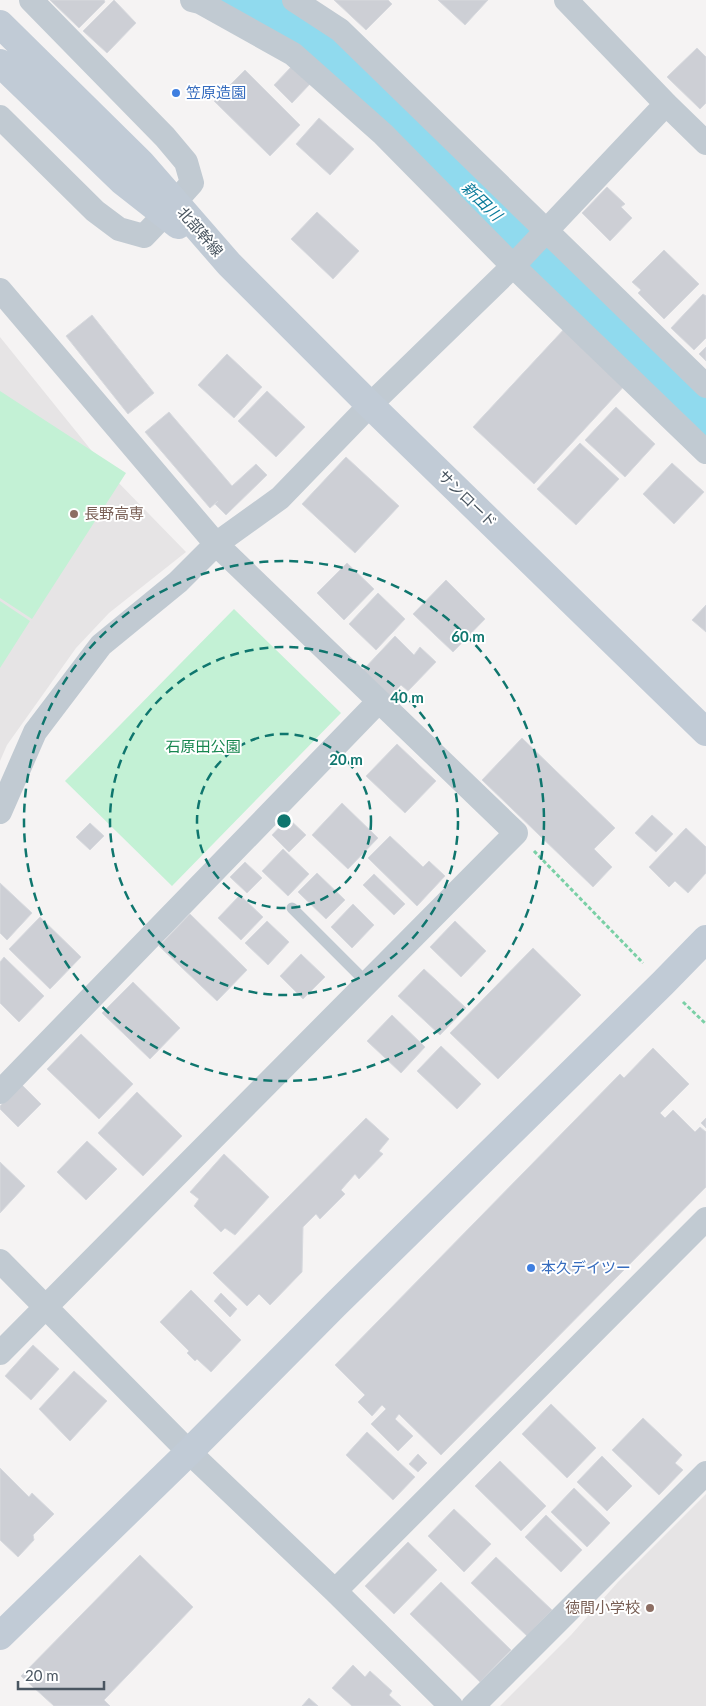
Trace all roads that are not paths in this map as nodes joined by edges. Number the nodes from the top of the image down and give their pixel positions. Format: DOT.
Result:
graph roads {
  1 [pos="31,0"];
  2 [pos="192,0"];
  3 [pos="294,0"];
  4 [pos="566,0"];
  5 [pos="0,24"];
  6 [pos="0,63"];
  7 [pos="666,104"];
  8 [pos="0,117"];
  9 [pos="706,143"];
  10 [pos="170,208"];
  11 [pos="530,247"];
  12 [pos="229,264"];
  13 [pos="0,290"];
  14 [pos="706,386"];
  15 [pos="370,405"];
  16 [pos="706,452"];
  17 [pos="216,544"];
  18 [pos="378,702"];
  19 [pos="706,732"];
  20 [pos="0,812"];
  21 [pos="292,908"];
  22 [pos="706,939"];
  23 [pos="367,983"];
  24 [pos="0,1092"];
  25 [pos="706,1219"];
  26 [pos="0,1261"];
  27 [pos="46,1308"];
  28 [pos="0,1353"];
  29 [pos="189,1452"];
  30 [pos="706,1473"];
  31 [pos="335,1590"];
  32 [pos="0,1636"];
  33 [pos="451,1706"];
  34 [pos="473,1706"];
  1 -- 10 [label="street"];
  2 -- 11 [label="street"];
  3 -- 11 [label="street"];
  4 -- 7 [label="street"];
  5 -- 10 [label="street, 北部幹線"];
  6 -- 10 [label="street, 北部幹線"];
  7 -- 9 [label="street"];
  7 -- 11 [label="street"];
  8 -- 10 [label="street"];
  10 -- 12 [label="street, 北部幹線"];
  11 -- 14 [label="street"];
  11 -- 15 [label="street"];
  11 -- 16 [label="street"];
  12 -- 15 [label="street, サンロード"];
  13 -- 17 [label="street"];
  15 -- 17 [label="street"];
  15 -- 19 [label="street, サンロード"];
  17 -- 18 [label="street"];
  17 -- 20 [label="street"];
  18 -- 23 [label="street"];
  18 -- 24 [label="street"];
  21 -- 23 [label="lane"];
  22 -- 29 [label="street"];
  23 -- 27 [label="street"];
  25 -- 31 [label="street"];
  26 -- 27 [label="street"];
  27 -- 28 [label="street"];
  27 -- 29 [label="street"];
  29 -- 31 [label="street"];
  29 -- 32 [label="street"];
  30 -- 34 [label="street"];
  31 -- 33 [label="street"];
}
